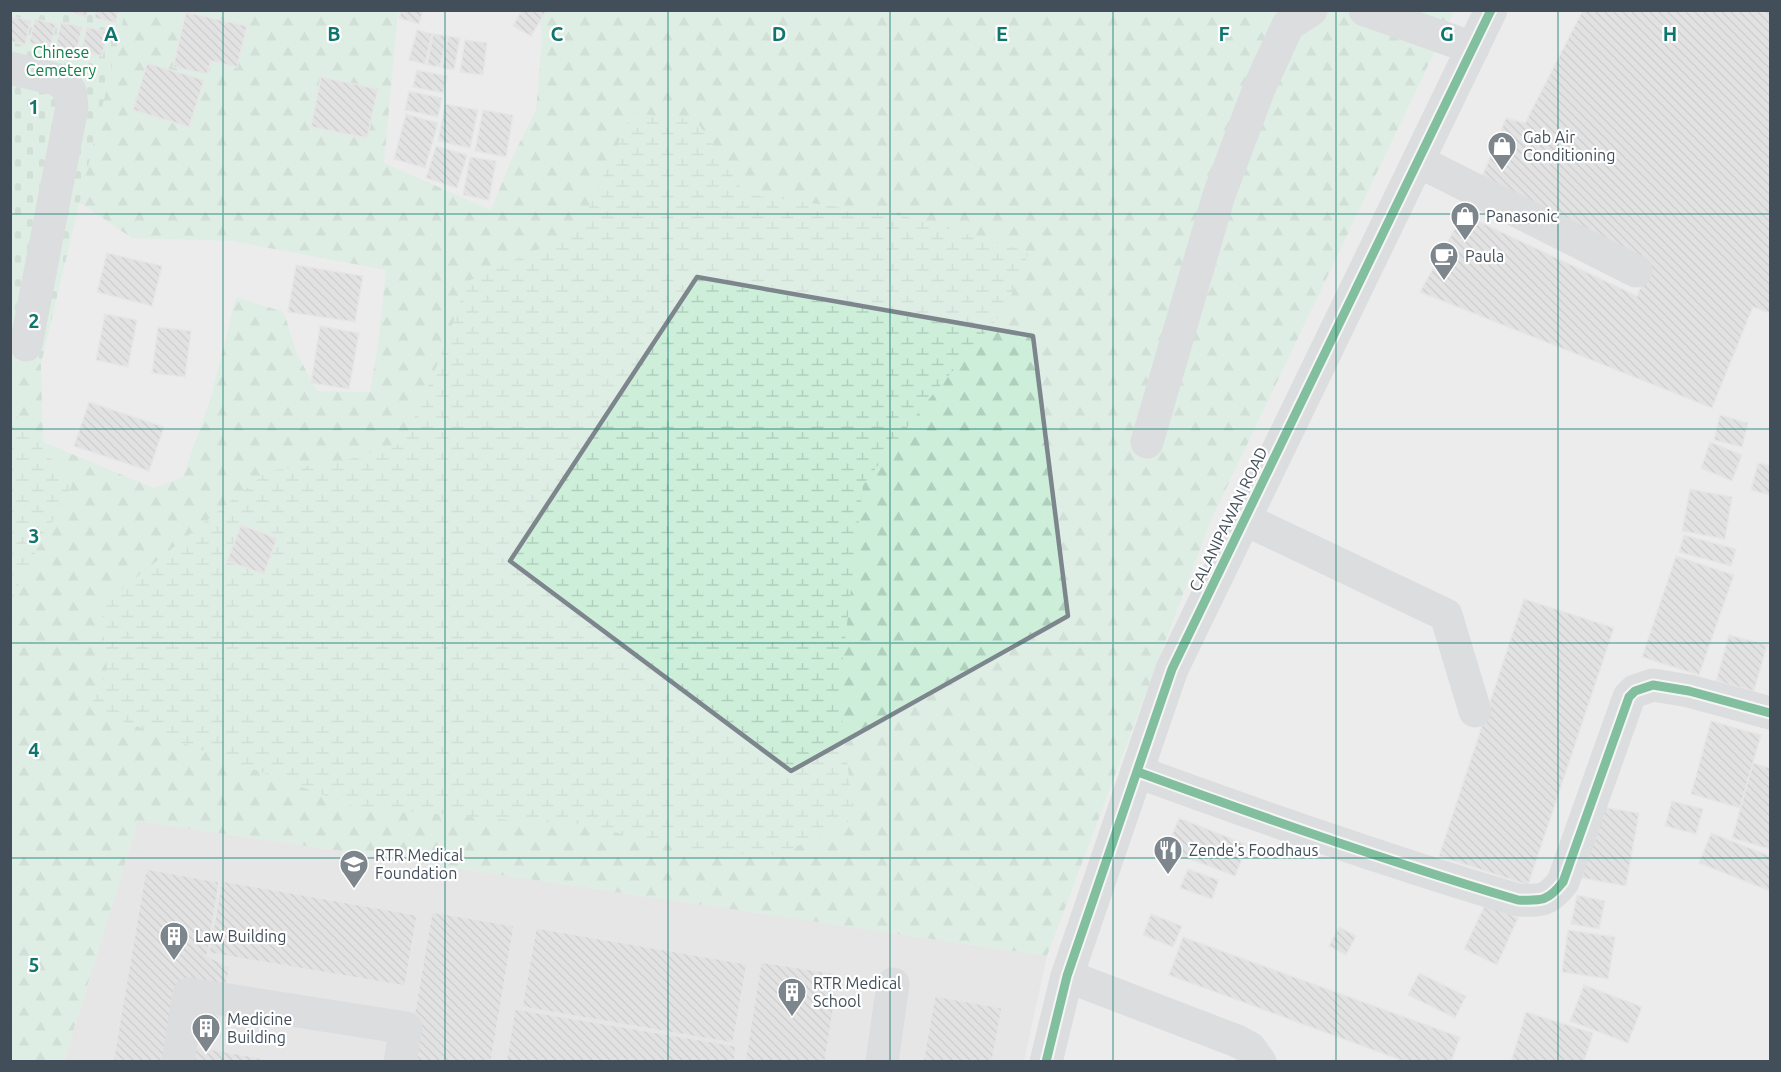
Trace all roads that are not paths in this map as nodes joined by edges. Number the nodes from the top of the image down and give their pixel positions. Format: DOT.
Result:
graph roads {
  1 [pos="1311,10"];
  2 [pos="1365,10"];
  3 [pos="1491,10"];
  4 [pos="1473,48"];
  5 [pos="10,68"];
  6 [pos="1418,161"];
  7 [pos="1636,271"];
  8 [pos="26,345"];
  9 [pos="1147,442"];
  10 [pos="1244,519"];
  11 [pos="1475,711"];
  12 [pos="1770,713"];
  13 [pos="1138,772"];
  14 [pos="1067,976"];
  15 [pos="893,984"];
  16 [pos="178,1062"];
  17 [pos="400,1062"];
  18 [pos="882,1062"];
  19 [pos="1046,1062"];
  20 [pos="1260,1062"];
  1 -- 9 [label="street"];
  2 -- 4 [label="street"];
  3 -- 4 [label="street, CALANIPAWAN ROAD"];
  4 -- 6 [label="street, CALANIPAWAN ROAD"];
  5 -- 8 [label="street"];
  6 -- 7 [label="street"];
  6 -- 10 [label="street, CALANIPAWAN ROAD"];
  10 -- 11 [label="street"];
  10 -- 13 [label="street, CALANIPAWAN ROAD"];
  12 -- 13 [label="street"];
  13 -- 14 [label="street, CALANIPAWAN ROAD"];
  14 -- 19 [label="street, CALANIPAWAN ROAD"];
  14 -- 20 [label="street"];
  15 -- 18 [label="street"];
  16 -- 17 [label="street"];
}
